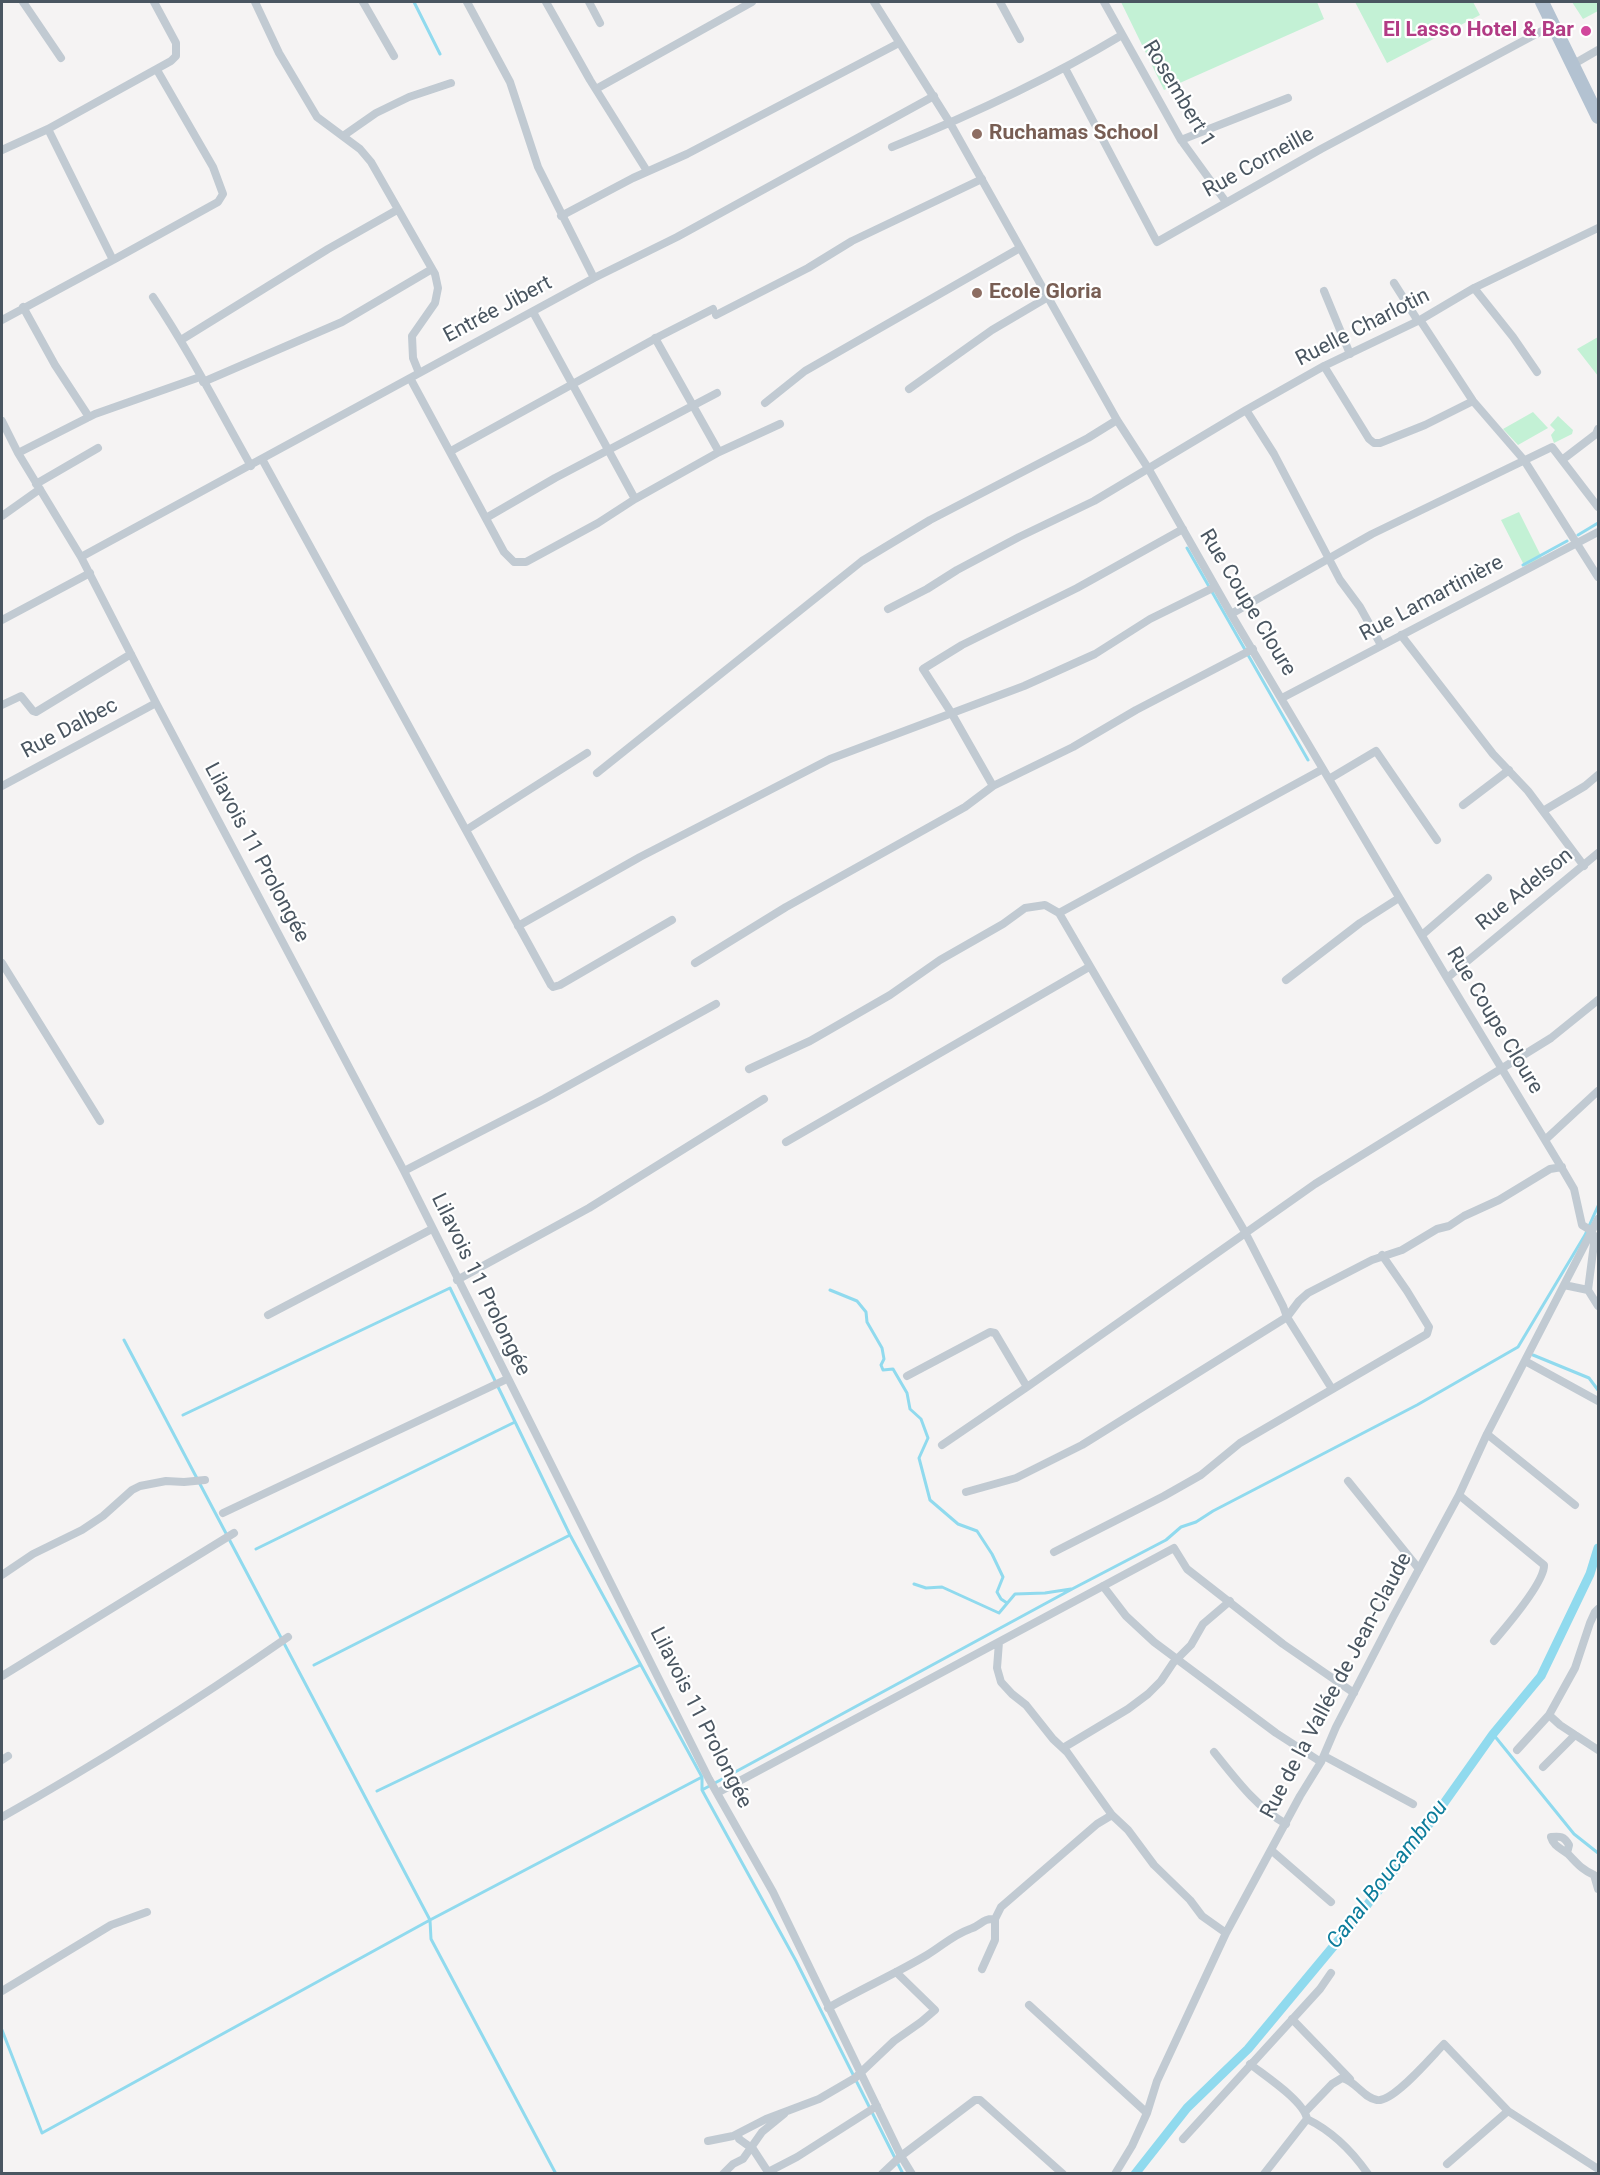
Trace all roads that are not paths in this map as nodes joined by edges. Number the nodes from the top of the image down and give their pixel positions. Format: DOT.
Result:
graph roads {
  1 [pos="23,2"];
  2 [pos="154,2"];
  3 [pos="255,2"];
  4 [pos="363,2"];
  5 [pos="466,2"];
  6 [pos="546,2"];
  7 [pos="589,2"];
  8 [pos="752,2"];
  9 [pos="874,2"];
  10 [pos="1000,2"];
  11 [pos="1104,2"];
  12 [pos="1542,2"];
  13 [pos="600,23"];
  14 [pos="1553,24"];
  15 [pos="1122,35"];
  16 [pos="1020,39"];
  17 [pos="898,43"];
  18 [pos="1599,50"];
  19 [pos="394,56"];
  20 [pos="61,58"];
  21 [pos="1572,65"];
  22 [pos="1065,68"];
  23 [pos="157,70"];
  24 [pos="451,83"];
  25 [pos="596,89"];
  26 [pos="934,96"];
  27 [pos="1288,98"];
  28 [pos="1599,117"];
  29 [pos="950,123"];
  30 [pos="48,129"];
  31 [pos="343,136"];
  32 [pos="1181,140"];
  33 [pos="892,147"];
  34 [pos="2,150"];
  35 [pos="647,171"];
  36 [pos="982,179"];
  37 [pos="1226,202"];
  38 [pos="397,210"];
  39 [pos="561,216"];
  40 [pos="1599,228"];
  41 [pos="1020,248"];
  42 [pos="113,260"];
  43 [pos="432,269"];
  44 [pos="594,278"];
  45 [pos="1394,283"];
  46 [pos="1474,288"];
  47 [pos="1324,291"];
  48 [pos="153,297"];
  49 [pos="1048,297"];
  50 [pos="23,307"];
  51 [pos="533,312"];
  52 [pos="2,320"];
  53 [pos="1419,321"];
  54 [pos="655,338"];
  55 [pos="182,340"];
  56 [pos="1350,354"];
  57 [pos="1324,366"];
  58 [pos="1537,372"];
  59 [pos="418,373"];
  60 [pos="410,378"];
  61 [pos="202,379"];
  62 [pos="573,384"];
  63 [pos="909,389"];
  64 [pos="717,393"];
  65 [pos="1473,401"];
  66 [pos="765,403"];
  67 [pos="693,406"];
  68 [pos="1246,410"];
  69 [pos="89,417"];
  70 [pos="1117,420"];
  71 [pos="2,421"];
  72 [pos="780,424"];
  73 [pos="1599,429"];
  74 [pos="98,448"];
  75 [pos="609,450"];
  76 [pos="451,451"];
  77 [pos="719,452"];
  78 [pos="18,453"];
  79 [pos="262,459"];
  80 [pos="1524,460"];
  81 [pos="1562,460"];
  82 [pos="251,466"];
  83 [pos="1148,468"];
  84 [pos="38,486"];
  85 [pos="636,500"];
  86 [pos="1599,507"];
  87 [pos="2,516"];
  88 [pos="486,518"];
  89 [pos="1183,529"];
  90 [pos="1599,532"];
  91 [pos="1577,544"];
  92 [pos="81,557"];
  93 [pos="1330,557"];
  94 [pos="90,573"];
  95 [pos="1599,577"];
  96 [pos="1215,587"];
  97 [pos="888,609"];
  98 [pos="1231,614"];
  99 [pos="2,620"];
  100 [pos="1401,634"];
  101 [pos="1381,645"];
  102 [pos="1253,650"];
  103 [pos="131,654"];
  104 [pos="1282,698"];
  105 [pos="156,703"];
  106 [pos="2,705"];
  107 [pos="952,714"];
  108 [pos="587,753"];
  109 [pos="1323,769"];
  110 [pos="1509,770"];
  111 [pos="597,773"];
  112 [pos="1599,775"];
  113 [pos="1329,779"];
  114 [pos="2,786"];
  115 [pos="993,786"];
  116 [pos="1463,805"];
  117 [pos="1543,811"];
  118 [pos="466,830"];
  119 [pos="1437,840"];
  120 [pos="1599,853"];
  121 [pos="1584,866"];
  122 [pos="1488,878"];
  123 [pos="1399,898"];
  124 [pos="1059,913"];
  125 [pos="672,920"];
  126 [pos="518,926"];
  127 [pos="1422,935"];
  128 [pos="2,963"];
  129 [pos="695,963"];
  130 [pos="1089,967"];
  131 [pos="1447,978"];
  132 [pos="1286,980"];
  133 [pos="1599,1000"];
  134 [pos="716,1004"];
  135 [pos="1501,1069"];
  136 [pos="749,1070"];
  137 [pos="1599,1091"];
  138 [pos="764,1100"];
  139 [pos="100,1120"];
  140 [pos="1545,1140"];
  141 [pos="786,1142"];
  142 [pos="1562,1167"];
  143 [pos="404,1171"];
  144 [pos="1599,1219"];
  145 [pos="432,1229"];
  146 [pos="1245,1232"];
  147 [pos="1591,1232"];
  148 [pos="1382,1255"];
  149 [pos="457,1280"];
  150 [pos="1564,1285"];
  151 [pos="1588,1290"];
  152 [pos="1599,1306"];
  153 [pos="268,1315"];
  154 [pos="1287,1317"];
  155 [pos="1525,1361"];
  156 [pos="906,1376"];
  157 [pos="507,1379"];
  158 [pos="1028,1387"];
  159 [pos="1332,1389"];
  160 [pos="1599,1401"];
  161 [pos="1487,1434"];
  162 [pos="942,1445"];
  163 [pos="205,1480"];
  164 [pos="1348,1481"];
  165 [pos="966,1492"];
  166 [pos="1459,1495"];
  167 [pos="1575,1505"];
  168 [pos="223,1513"];
  169 [pos="234,1533"];
  170 [pos="1054,1552"];
  171 [pos="1419,1569"];
  172 [pos="2,1575"];
  173 [pos="1103,1586"];
  174 [pos="1230,1601"];
  175 [pos="1599,1609"];
  176 [pos="288,1637"];
  177 [pos="1494,1641"];
  178 [pos="999,1642"];
  179 [pos="1177,1658"];
  180 [pos="2,1676"];
  181 [pos="1354,1693"];
  182 [pos="1549,1715"];
  183 [pos="1575,1734"];
  184 [pos="1063,1748"];
  185 [pos="1517,1750"];
  186 [pos="1599,1750"];
  187 [pos="1214,1752"];
  188 [pos="1323,1759"];
  189 [pos="1543,1767"];
  190 [pos="717,1793"];
  191 [pos="1413,1804"];
  192 [pos="1112,1815"];
  193 [pos="2,1817"];
  194 [pos="1286,1824"];
  195 [pos="1271,1850"];
  196 [pos="1567,1853"];
  197 [pos="1599,1889"];
  198 [pos="1332,1902"];
  199 [pos="147,1912"];
  200 [pos="994,1919"];
  201 [pos="1226,1933"];
  202 [pos="982,1968"];
  203 [pos="896,1972"];
  204 [pos="1331,1973"];
  205 [pos="2,1991"];
  206 [pos="1029,2005"];
  207 [pos="828,2008"];
  208 [pos="1292,2019"];
  209 [pos="1250,2064"];
  210 [pos="860,2072"];
  211 [pos="1350,2080"];
  212 [pos="877,2106"];
  213 [pos="789,2110"];
  214 [pos="1508,2111"];
  215 [pos="1147,2112"];
  216 [pos="1306,2115"];
  217 [pos="738,2134"];
  218 [pos="1184,2139"];
  219 [pos="708,2141"];
  220 [pos="752,2148"];
  221 [pos="901,2156"];
  222 [pos="1447,2164"];
  223 [pos="1599,2169"];
  224 [pos="768,2173"];
  225 [pos="723,2174"];
  226 [pos="882,2174"];
  227 [pos="912,2174"];
  228 [pos="1063,2174"];
  229 [pos="1114,2174"];
  230 [pos="1264,2174"];
  231 [pos="1368,2174"];
  1 -- 20 [label="street"];
  2 -- 23 [label="street"];
  3 -- 31 [label="street"];
  4 -- 19 [label="street"];
  5 -- 39 [label="street"];
  6 -- 25 [label="street"];
  7 -- 13 [label="street"];
  8 -- 25 [label="street"];
  9 -- 17 [label="street, Rue Coupe Cloure"];
  10 -- 16 [label="street"];
  11 -- 15 [label="street, Rosembert 1"];
  12 -- 14 [label="main road"];
  14 -- 21 [label="main road"];
  14 -- 37 [label="street, Rue Corneille"];
  15 -- 22 [label="street"];
  15 -- 32 [label="street, Rosembert 1"];
  17 -- 26 [label="street, Rue Coupe Cloure"];
  17 -- 35 [label="street"];
  18 -- 21 [label="street"];
  21 -- 28 [label="main road"];
  22 -- 29 [label="street"];
  22 -- 37 [label="street, Rue Corneille"];
  23 -- 30 [label="street"];
  23 -- 42 [label="street"];
  24 -- 31 [label="street"];
  25 -- 35 [label="street"];
  26 -- 29 [label="street, Rue Coupe Cloure"];
  26 -- 44 [label="street, Entrée Jibert"];
  27 -- 32 [label="street"];
  29 -- 33 [label="street"];
  29 -- 36 [label="street, Rue Coupe Cloure"];
  30 -- 34 [label="street"];
  30 -- 42 [label="street"];
  31 -- 38 [label="street"];
  32 -- 37 [label="street, Rosembert 1"];
  35 -- 39 [label="street"];
  36 -- 41 [label="street, Rue Coupe Cloure"];
  36 -- 54 [label="street"];
  38 -- 43 [label="street"];
  38 -- 55 [label="street"];
  39 -- 44 [label="street"];
  40 -- 46 [label="street, Ruelle Charlotin"];
  41 -- 49 [label="street, Rue Coupe Cloure"];
  41 -- 66 [label="street"];
  42 -- 50 [label="street"];
  43 -- 59 [label="street"];
  43 -- 61 [label="street"];
  44 -- 51 [label="street, Entrée Jibert"];
  45 -- 53 [label="street"];
  46 -- 53 [label="street, Ruelle Charlotin"];
  46 -- 58 [label="street"];
  47 -- 56 [label="street"];
  48 -- 55 [label="street"];
  49 -- 63 [label="street"];
  49 -- 70 [label="street, Rue Coupe Cloure"];
  50 -- 52 [label="street"];
  50 -- 69 [label="street"];
  51 -- 59 [label="street, Entrée Jibert"];
  51 -- 62 [label="street"];
  53 -- 56 [label="street, Ruelle Charlotin"];
  53 -- 65 [label="street"];
  54 -- 62 [label="street"];
  54 -- 67 [label="street"];
  55 -- 61 [label="street"];
  56 -- 57 [label="street, Ruelle Charlotin"];
  57 -- 65 [label="street"];
  57 -- 68 [label="street, Ruelle Charlotin"];
  59 -- 60 [label="street, Entrée Jibert"];
  60 -- 76 [label="street"];
  60 -- 79 [label="street, Entrée Jibert"];
  61 -- 69 [label="street"];
  61 -- 82 [label="street"];
  62 -- 75 [label="street"];
  62 -- 76 [label="street"];
  64 -- 67 [label="street"];
  65 -- 80 [label="street"];
  67 -- 75 [label="street"];
  67 -- 77 [label="street"];
  68 -- 83 [label="street, Ruelle Charlotin"];
  68 -- 93 [label="street"];
  69 -- 78 [label="street"];
  70 -- 83 [label="street, Rue Coupe Cloure"];
  70 -- 111 [label="street"];
  71 -- 78 [label="street, Lilavois 11 Prolongée"];
  72 -- 77 [label="street"];
  73 -- 81 [label="street"];
  74 -- 84 [label="street"];
  75 -- 85 [label="street"];
  75 -- 88 [label="street"];
  76 -- 88 [label="street"];
  77 -- 85 [label="street"];
  78 -- 84 [label="street, Lilavois 11 Prolongée"];
  79 -- 82 [label="street, Entrée Jibert"];
  79 -- 118 [label="street"];
  80 -- 81 [label="street"];
  80 -- 91 [label="street"];
  80 -- 93 [label="street"];
  81 -- 86 [label="street"];
  82 -- 92 [label="street, Entrée Jibert"];
  83 -- 89 [label="street, Rue Coupe Cloure"];
  83 -- 97 [label="street, Ruelle Charlotin"];
  84 -- 87 [label="street"];
  84 -- 92 [label="street, Lilavois 11 Prolongée"];
  85 -- 88 [label="street"];
  89 -- 96 [label="street, Rue Coupe Cloure"];
  89 -- 107 [label="street"];
  90 -- 91 [label="street, Rue Lamartinière"];
  91 -- 95 [label="street"];
  91 -- 100 [label="street, Rue Lamartinière"];
  92 -- 94 [label="street, Lilavois 11 Prolongée"];
  93 -- 98 [label="street"];
  93 -- 101 [label="street"];
  94 -- 99 [label="street"];
  94 -- 103 [label="street, Lilavois 11 Prolongée"];
  96 -- 98 [label="street, Rue Coupe Cloure"];
  96 -- 107 [label="street"];
  98 -- 102 [label="street, Rue Coupe Cloure"];
  100 -- 101 [label="street, Rue Lamartinière"];
  100 -- 110 [label="street"];
  101 -- 104 [label="street, Rue Lamartinière"];
  102 -- 104 [label="street, Rue Coupe Cloure"];
  102 -- 115 [label="street"];
  103 -- 105 [label="street, Lilavois 11 Prolongée"];
  103 -- 106 [label="street"];
  104 -- 109 [label="street, Rue Coupe Cloure"];
  105 -- 114 [label="street, Rue Dalbec"];
  105 -- 143 [label="street, Lilavois 11 Prolongée"];
  107 -- 115 [label="street"];
  107 -- 126 [label="street"];
  108 -- 118 [label="street"];
  109 -- 113 [label="street, Rue Coupe Cloure"];
  109 -- 124 [label="street"];
  110 -- 116 [label="street"];
  110 -- 117 [label="street"];
  112 -- 117 [label="street"];
  113 -- 119 [label="street"];
  113 -- 123 [label="street, Rue Coupe Cloure"];
  115 -- 129 [label="street"];
  117 -- 121 [label="street"];
  118 -- 126 [label="street"];
  120 -- 121 [label="street, Rue Adelson"];
  121 -- 131 [label="street, Rue Adelson"];
  122 -- 127 [label="street"];
  123 -- 127 [label="street, Rue Coupe Cloure"];
  123 -- 132 [label="street"];
  124 -- 130 [label="street"];
  124 -- 136 [label="street"];
  125 -- 126 [label="street"];
  127 -- 131 [label="street, Rue Coupe Cloure"];
  128 -- 139 [label="street"];
  130 -- 141 [label="street"];
  130 -- 146 [label="street"];
  131 -- 135 [label="street, Rue Coupe Cloure"];
  133 -- 135 [label="street"];
  134 -- 143 [label="street"];
  135 -- 140 [label="street, Rue Coupe Cloure"];
  135 -- 146 [label="street"];
  137 -- 140 [label="street"];
  138 -- 149 [label="street"];
  140 -- 142 [label="street, Rue Coupe Cloure"];
  142 -- 147 [label="street, Rue Coupe Cloure"];
  142 -- 148 [label="street"];
  143 -- 145 [label="street, Lilavois 11 Prolongée"];
  144 -- 147 [label="street, Rue de la Vallée de Jean-Claude"];
  145 -- 149 [label="street, Lilavois 11 Prolongée"];
  145 -- 153 [label="street"];
  146 -- 154 [label="street"];
  146 -- 158 [label="street"];
  147 -- 150 [label="street, Rue de la Vallée de Jean-Claude"];
  147 -- 151 [label="street"];
  148 -- 154 [label="street"];
  148 -- 159 [label="street"];
  149 -- 157 [label="street, Lilavois 11 Prolongée"];
  150 -- 151 [label="street"];
  150 -- 155 [label="street, Rue de la Vallée de Jean-Claude"];
  151 -- 152 [label="street"];
  154 -- 159 [label="street"];
  154 -- 165 [label="street"];
  155 -- 160 [label="street"];
  155 -- 161 [label="street, Rue de la Vallée de Jean-Claude"];
  156 -- 158 [label="street"];
  157 -- 168 [label="street"];
  157 -- 190 [label="street, Lilavois 11 Prolongée"];
  158 -- 162 [label="street"];
  159 -- 170 [label="street"];
  161 -- 166 [label="street, Rue de la Vallée de Jean-Claude"];
  161 -- 167 [label="street"];
  163 -- 172 [label="street"];
  164 -- 171 [label="street"];
  166 -- 171 [label="street, Rue de la Vallée de Jean-Claude"];
  166 -- 177 [label="street"];
  169 -- 180 [label="street"];
  171 -- 181 [label="street, Rue de la Vallée de Jean-Claude"];
  173 -- 174 [label="street"];
  173 -- 178 [label="street"];
  173 -- 179 [label="street"];
  174 -- 179 [label="street"];
  174 -- 181 [label="street"];
  175 -- 182 [label="street"];
  176 -- 193 [label="street"];
  178 -- 184 [label="street"];
  178 -- 190 [label="street"];
  179 -- 184 [label="street"];
  179 -- 188 [label="street"];
  181 -- 188 [label="street, Rue de la Vallée de Jean-Claude"];
  182 -- 183 [label="street"];
  182 -- 185 [label="street"];
  183 -- 186 [label="street"];
  183 -- 189 [label="street"];
  184 -- 192 [label="street"];
  187 -- 194 [label="street"];
  188 -- 191 [label="street"];
  188 -- 194 [label="street, Rue de la Vallée de Jean-Claude"];
  190 -- 207 [label="street, Lilavois 11 Prolongée"];
  192 -- 200 [label="street"];
  192 -- 201 [label="street"];
  194 -- 195 [label="street, Rue de la Vallée de Jean-Claude"];
  195 -- 198 [label="street"];
  195 -- 201 [label="street, Rue de la Vallée de Jean-Claude"];
  196 -- 197 [label="street"];
  199 -- 205 [label="street"];
  200 -- 202 [label="street"];
  200 -- 203 [label="street"];
  201 -- 215 [label="street, Rue de la Vallée de Jean-Claude"];
  203 -- 207 [label="street"];
  203 -- 210 [label="street"];
  204 -- 208 [label="street"];
  206 -- 215 [label="street"];
  207 -- 210 [label="street, Lilavois 11 Prolongée"];
  208 -- 209 [label="street"];
  208 -- 211 [label="street"];
  209 -- 216 [label="street"];
  209 -- 218 [label="street"];
  210 -- 212 [label="street, Lilavois 11 Prolongée"];
  210 -- 213 [label="street"];
  211 -- 214 [label="street"];
  211 -- 216 [label="street"];
  212 -- 221 [label="street, Lilavois 11 Prolongée"];
  212 -- 224 [label="street"];
  213 -- 217 [label="street"];
  213 -- 220 [label="street"];
  214 -- 222 [label="street"];
  214 -- 223 [label="street"];
  215 -- 229 [label="street, Rue de la Vallée de Jean-Claude"];
  216 -- 230 [label="street"];
  216 -- 231 [label="street"];
  217 -- 219 [label="street"];
  217 -- 220 [label="street"];
  220 -- 224 [label="street"];
  220 -- 225 [label="street"];
  221 -- 226 [label="street"];
  221 -- 227 [label="street, Lilavois 11 Prolongée"];
  221 -- 228 [label="street"];
}
